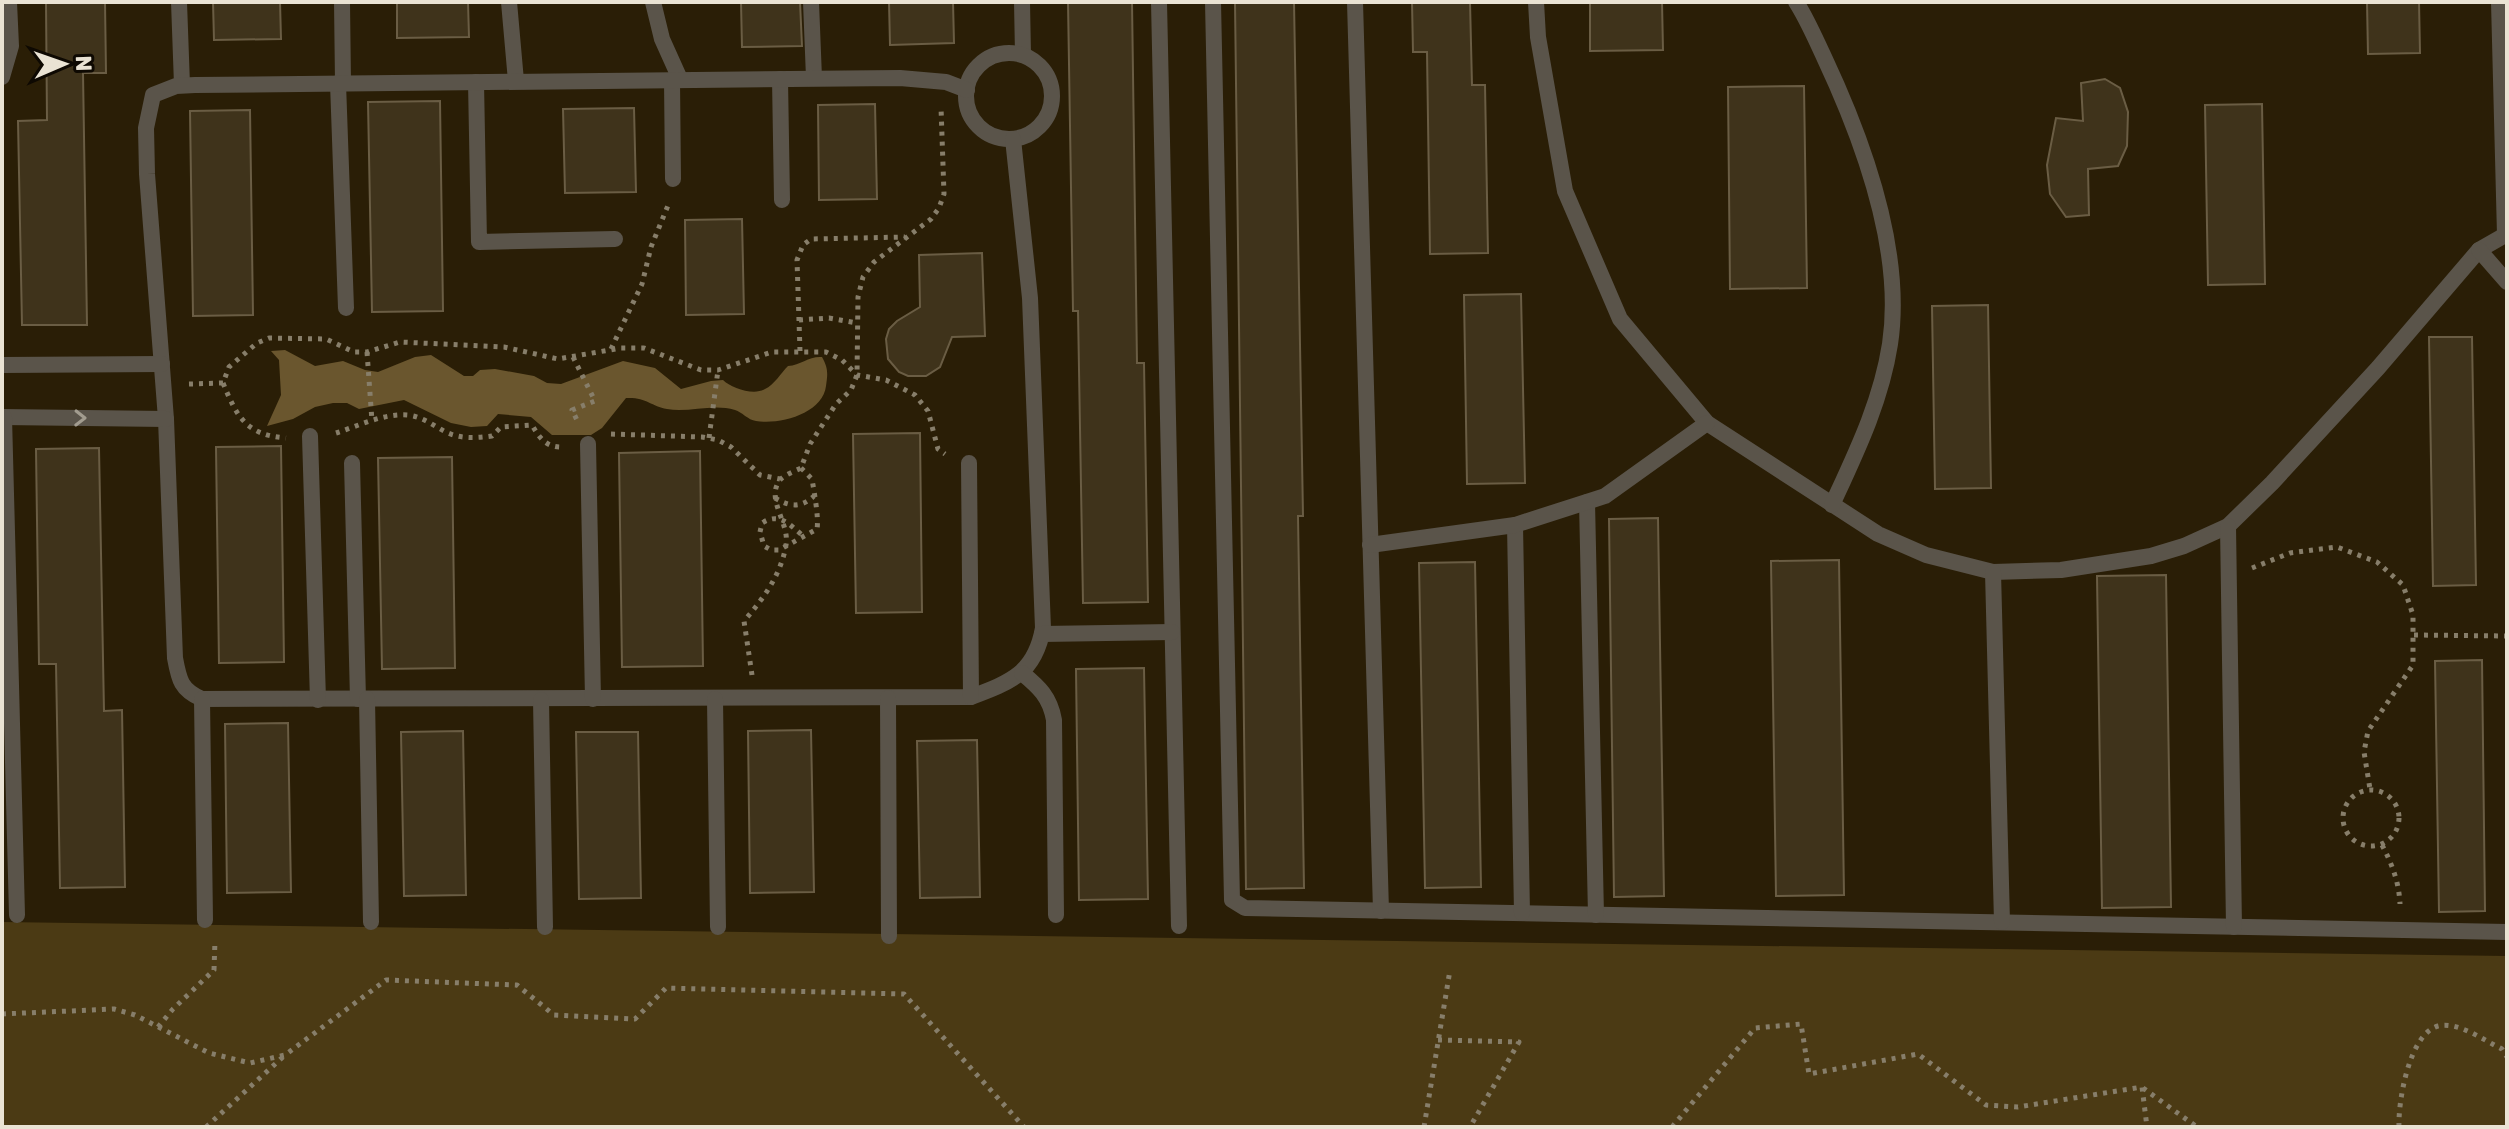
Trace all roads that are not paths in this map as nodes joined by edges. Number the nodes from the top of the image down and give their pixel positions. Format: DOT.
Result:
graph roads {
  1 [pos="9,2"];
  2 [pos="179,2"];
  3 [pos="342,2"];
  4 [pos="509,2"];
  5 [pos="653,2"];
  6 [pos="811,2"];
  7 [pos="1022,2"];
  8 [pos="1159,2"];
  9 [pos="1213,2"];
  10 [pos="1355,2"];
  11 [pos="1536,2"];
  12 [pos="1796,2"];
  13 [pos="2499,2"];
  14 [pos="1023,55"];
  15 [pos="2,77"];
  16 [pos="814,78"];
  17 [pos="780,79"];
  18 [pos="676,80"];
  19 [pos="516,81"];
  20 [pos="476,82"];
  21 [pos="341,83"];
  22 [pos="182,85"];
  23 [pos="967,90"];
  24 [pos="1013,139"];
  25 [pos="673,179"];
  26 [pos="782,200"];
  27 [pos="2506,234"];
  28 [pos="615,239"];
  29 [pos="2479,250"];
  30 [pos="2507,282"];
  31 [pos="346,308"];
  32 [pos="162,364"];
  33 [pos="2,365"];
  34 [pos="3,417"];
  35 [pos="166,419"];
  36 [pos="1707,423"];
  37 [pos="310,436"];
  38 [pos="585,437"];
  39 [pos="352,463"];
  40 [pos="969,463"];
  41 [pos="1587,502"];
  42 [pos="1832,505"];
  43 [pos="1515,525"];
  44 [pos="2228,526"];
  45 [pos="1370,545"];
  46 [pos="1993,572"];
  47 [pos="1172,632"];
  48 [pos="1042,634"];
  49 [pos="1022,673"];
  50 [pos="971,697"];
  51 [pos="888,698"];
  52 [pos="202,699"];
  53 [pos="362,699"];
  54 [pos="593,699"];
  55 [pos="715,699"];
  56 [pos="318,700"];
  57 [pos="541,700"];
  58 [pos="1381,911"];
  59 [pos="1522,913"];
  60 [pos="17,915"];
  61 [pos="1056,915"];
  62 [pos="1596,915"];
  63 [pos="205,920"];
  64 [pos="371,922"];
  65 [pos="2002,922"];
  66 [pos="1179,926"];
  67 [pos="545,927"];
  68 [pos="718,927"];
  69 [pos="2234,927"];
  70 [pos="2507,932"];
  71 [pos="889,936"];
  1 -- 15 [label="lane"];
  2 -- 22 [label="lane"];
  3 -- 21 [label="lane"];
  4 -- 19 [label="lane"];
  5 -- 18 [label="lane"];
  6 -- 16 [label="lane"];
  7 -- 14 [label="lane"];
  8 -- 47 [label="lane"];
  9 -- 58 [label="lane"];
  10 -- 45 [label="lane"];
  11 -- 36 [label="lane"];
  12 -- 42 [label="lane"];
  13 -- 27 [label="lane"];
  14 -- 23 [label="lane"];
  14 -- 24 [label="lane"];
  16 -- 17 [label="lane"];
  16 -- 23 [label="lane"];
  17 -- 18 [label="lane"];
  17 -- 26 [label="lane"];
  18 -- 19 [label="lane"];
  18 -- 25 [label="lane"];
  19 -- 20 [label="lane"];
  20 -- 21 [label="lane"];
  20 -- 28 [label="lane"];
  21 -- 22 [label="lane"];
  21 -- 31 [label="lane"];
  22 -- 32 [label="lane"];
  23 -- 24 [label="lane"];
  24 -- 48 [label="lane"];
  27 -- 29 [label="lane"];
  29 -- 30 [label="lane"];
  29 -- 44 [label="lane"];
  32 -- 33 [label="lane"];
  32 -- 35 [label="lane"];
  34 -- 35 [label="lane, one-way"];
  34 -- 60 [label="lane"];
  35 -- 52 [label="lane"];
  36 -- 41 [label="lane"];
  36 -- 42 [label="lane"];
  37 -- 56 [label="lane"];
  38 -- 54 [label="lane"];
  39 -- 53 [label="lane"];
  40 -- 50 [label="lane"];
  41 -- 43 [label="lane"];
  41 -- 62 [label="lane"];
  42 -- 46 [label="lane"];
  43 -- 45 [label="lane"];
  43 -- 59 [label="lane"];
  44 -- 46 [label="lane"];
  44 -- 69 [label="lane"];
  45 -- 58 [label="lane"];
  46 -- 65 [label="lane"];
  47 -- 48 [label="lane"];
  47 -- 66 [label="lane"];
  48 -- 49 [label="lane"];
  49 -- 50 [label="lane"];
  49 -- 61 [label="lane"];
  50 -- 51 [label="lane"];
  51 -- 55 [label="lane"];
  51 -- 71 [label="lane"];
  52 -- 56 [label="lane"];
  52 -- 63 [label="lane"];
  53 -- 56 [label="lane"];
  53 -- 57 [label="lane"];
  53 -- 64 [label="lane"];
  54 -- 55 [label="lane"];
  54 -- 57 [label="lane"];
  55 -- 68 [label="lane"];
  57 -- 67 [label="lane"];
  58 -- 59 [label="lane"];
  59 -- 62 [label="lane"];
  62 -- 65 [label="lane"];
  65 -- 69 [label="lane"];
  69 -- 70 [label="lane"];
}
